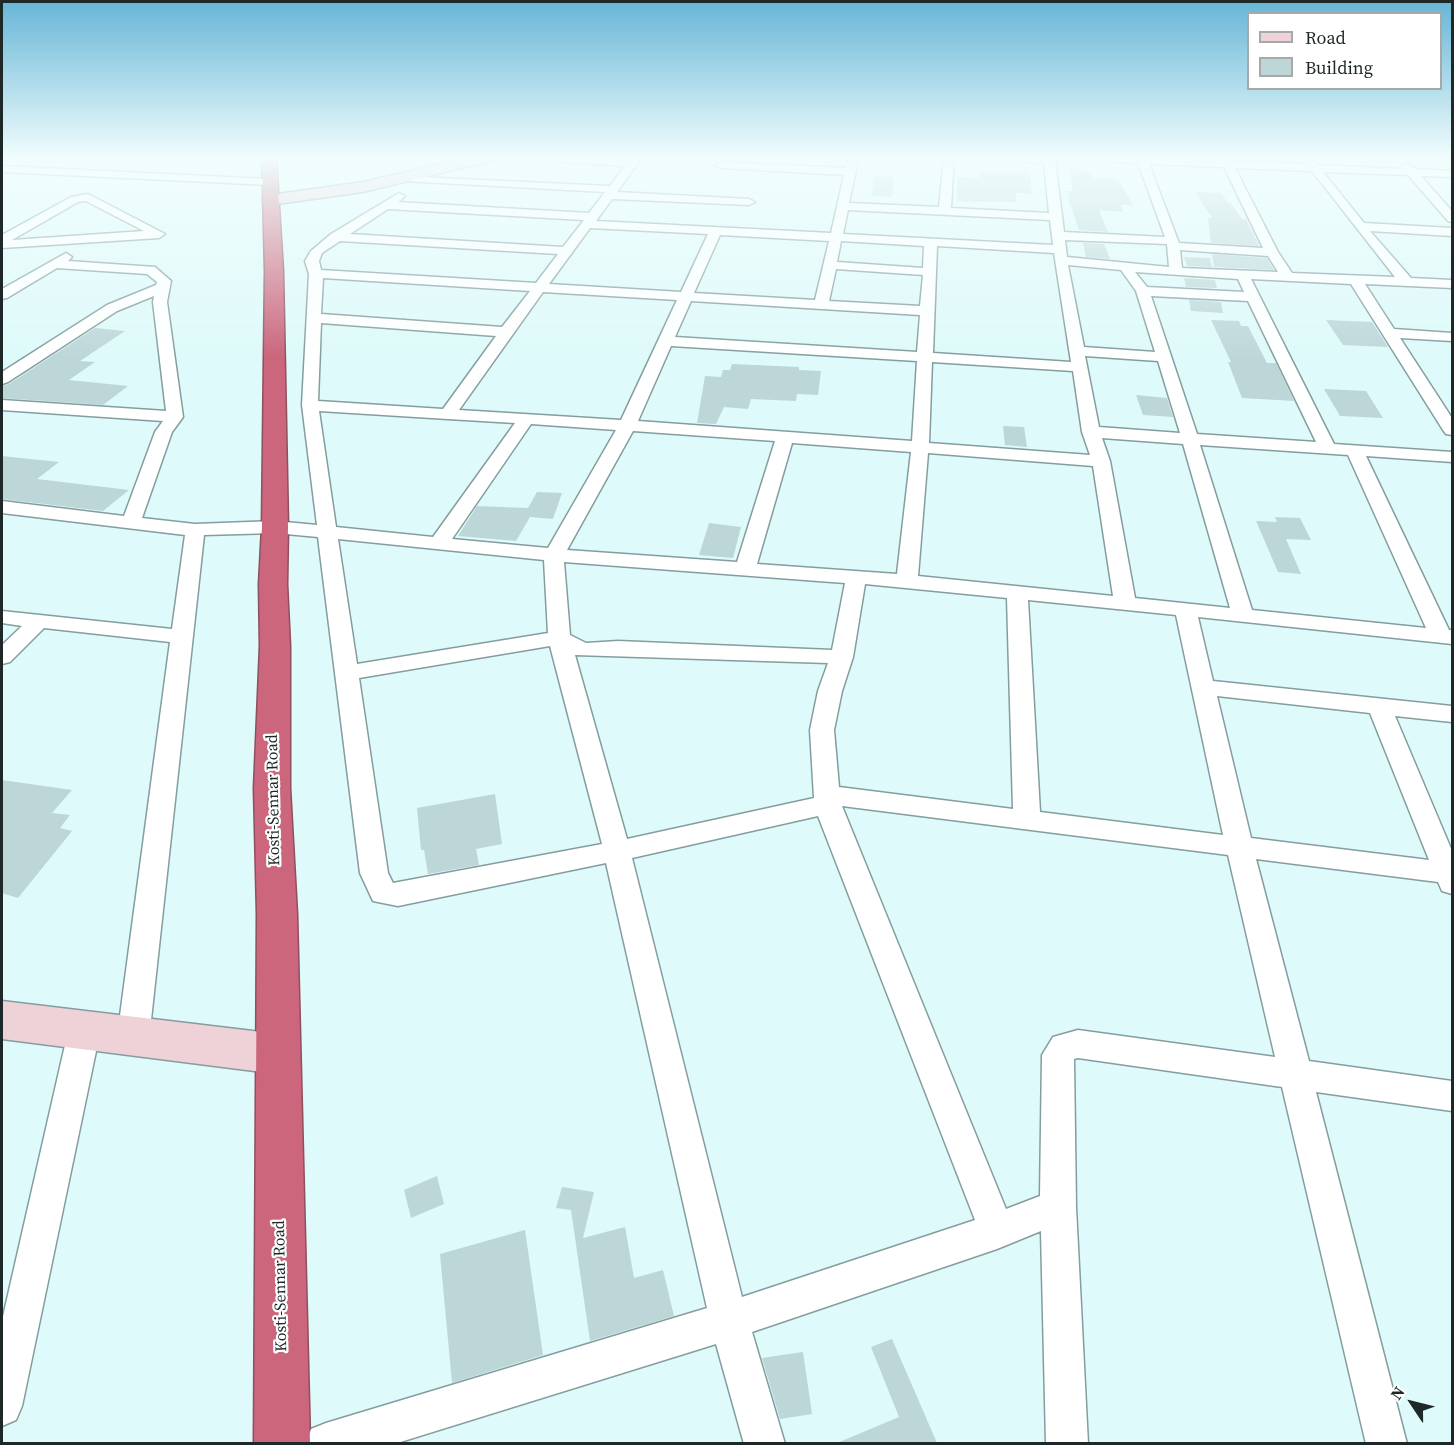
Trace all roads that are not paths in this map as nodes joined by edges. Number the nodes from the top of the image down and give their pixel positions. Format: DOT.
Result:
graph roads {
  1 [pos="31,223"];
  2 [pos="139,223"];
  3 [pos="272,223"];
  4 [pos="357,223"];
  5 [pos="589,223"];
  6 [pos="625,223"];
  7 [pos="726,223"];
  8 [pos="787,223"];
  9 [pos="840,223"];
  10 [pos="1056,223"];
  11 [pos="1166,223"];
  12 [pos="1258,223"];
  13 [pos="1359,223"];
  14 [pos="1362,227"];
  15 [pos="716,230"];
  16 [pos="1452,232"];
  17 [pos="159,234"];
  18 [pos="99,237"];
  19 [pos="335,237"];
  20 [pos="837,237"];
  21 [pos="2,240"];
  22 [pos="932,242"];
  23 [pos="1173,243"];
  24 [pos="2,244"];
  25 [pos="1060,248"];
  26 [pos="568,251"];
  27 [pos="1272,252"];
  28 [pos="152,261"];
  29 [pos="54,264"];
  30 [pos="831,265"];
  31 [pos="1125,267"];
  32 [pos="930,272"];
  33 [pos="1176,272"];
  34 [pos="316,274"];
  35 [pos="1242,274"];
  36 [pos="1287,276"];
  37 [pos="1354,278"];
  38 [pos="1406,281"];
  39 [pos="1452,284"];
  40 [pos="162,288"];
  41 [pos="540,288"];
  42 [pos="1143,291"];
  43 [pos="2,295"];
  44 [pos="1253,297"];
  45 [pos="686,298"];
  46 [pos="820,305"];
  47 [pos="927,311"];
  48 [pos="316,318"];
  49 [pos="506,332"];
  50 [pos="1391,333"];
  51 [pos="1452,336"];
  52 [pos="664,342"];
  53 [pos="923,357"];
  54 [pos="1164,357"];
  55 [pos="1079,359"];
  56 [pos="2,379"];
  57 [pos="2,405"];
  58 [pos="310,405"];
  59 [pos="448,414"];
  60 [pos="175,417"];
  61 [pos="526,420"];
  62 [pos="627,426"];
  63 [pos="1452,430"];
  64 [pos="1091,432"];
  65 [pos="785,437"];
  66 [pos="1190,438"];
  67 [pos="920,446"];
  68 [pos="1327,448"];
  69 [pos="1354,450"];
  70 [pos="1452,458"];
  71 [pos="1101,460"];
  72 [pos="2,507"];
  73 [pos="130,524"];
  74 [pos="275,527"];
  75 [pos="195,530"];
  76 [pos="328,534"];
  77 [pos="439,543"];
  78 [pos="554,555"];
  79 [pos="745,569"];
  80 [pos="856,578"];
  81 [pos="907,581"];
  82 [pos="1017,592"];
  83 [pos="1125,602"];
  84 [pos="1185,609"];
  85 [pos="1243,614"];
  86 [pos="2,617"];
  87 [pos="39,621"];
  88 [pos="1446,636"];
  89 [pos="183,637"];
  90 [pos="559,638"];
  91 [pos="2,657"];
  92 [pos="842,657"];
  93 [pos="345,674"];
  94 [pos="1202,687"];
  95 [pos="1379,706"];
  96 [pos="1452,714"];
  97 [pos="827,805"];
  98 [pos="1027,820"];
  99 [pos="1239,845"];
  100 [pos="617,851"];
  101 [pos="1450,878"];
  102 [pos="2,1020"];
  103 [pos="84,1032"];
  104 [pos="133,1038"];
  105 [pos="279,1054"];
  106 [pos="1296,1076"];
  107 [pos="1452,1096"];
  108 [pos="1058,1207"];
  109 [pos="997,1231"];
  110 [pos="729,1321"];
  111 [pos="2,1406"];
  112 [pos="282,1443"];
  113 [pos="326,1443"];
  114 [pos="765,1443"];
  115 [pos="1067,1443"];
  116 [pos="1387,1443"];
  1 -- 21 [label="street"];
  2 -- 17 [label="street"];
  3 -- 74 [label="highway, Kosti-Sennar Road"];
  4 -- 19 [label="street"];
  5 -- 26 [label="street"];
  6 -- 15 [label="street"];
  7 -- 15 [label="street"];
  8 -- 20 [label="street"];
  9 -- 20 [label="street"];
  10 -- 25 [label="street"];
  11 -- 23 [label="street"];
  12 -- 27 [label="street"];
  13 -- 14 [label="street"];
  14 -- 16 [label="street"];
  14 -- 38 [label="street"];
  15 -- 45 [label="street"];
  17 -- 18 [label="street"];
  17 -- 28 [label="street"];
  18 -- 24 [label="street"];
  18 -- 29 [label="street"];
  19 -- 26 [label="street"];
  19 -- 34 [label="street"];
  20 -- 22 [label="street"];
  20 -- 30 [label="street"];
  22 -- 25 [label="street"];
  22 -- 32 [label="street"];
  23 -- 25 [label="street"];
  23 -- 27 [label="street"];
  23 -- 33 [label="street"];
  25 -- 31 [label="street"];
  25 -- 55 [label="street"];
  26 -- 41 [label="street"];
  27 -- 36 [label="street"];
  28 -- 29 [label="street"];
  28 -- 40 [label="street"];
  29 -- 43 [label="street"];
  30 -- 32 [label="street"];
  30 -- 46 [label="street"];
  31 -- 33 [label="street"];
  31 -- 42 [label="street"];
  32 -- 47 [label="street"];
  33 -- 35 [label="street"];
  34 -- 41 [label="street"];
  34 -- 48 [label="street"];
  35 -- 36 [label="street"];
  35 -- 44 [label="street"];
  36 -- 37 [label="street"];
  37 -- 38 [label="street"];
  37 -- 50 [label="street"];
  38 -- 39 [label="street"];
  40 -- 56 [label="street"];
  40 -- 60 [label="street"];
  41 -- 45 [label="street"];
  41 -- 49 [label="street"];
  42 -- 44 [label="street"];
  42 -- 54 [label="street"];
  44 -- 68 [label="street"];
  45 -- 46 [label="street"];
  45 -- 52 [label="street"];
  46 -- 47 [label="street"];
  47 -- 53 [label="street"];
  48 -- 49 [label="street"];
  48 -- 58 [label="street"];
  49 -- 59 [label="street"];
  50 -- 51 [label="street"];
  50 -- 63 [label="street"];
  52 -- 53 [label="street"];
  52 -- 62 [label="street"];
  53 -- 55 [label="street"];
  53 -- 67 [label="street"];
  54 -- 55 [label="street"];
  54 -- 66 [label="street"];
  55 -- 64 [label="street"];
  57 -- 60 [label="street"];
  58 -- 59 [label="street"];
  58 -- 76 [label="street"];
  59 -- 61 [label="street"];
  60 -- 73 [label="street"];
  61 -- 62 [label="street"];
  61 -- 77 [label="street"];
  62 -- 65 [label="street"];
  62 -- 78 [label="street"];
  64 -- 66 [label="street"];
  64 -- 71 [label="street"];
  65 -- 67 [label="street"];
  65 -- 79 [label="street"];
  66 -- 68 [label="street"];
  66 -- 85 [label="street"];
  67 -- 71 [label="street"];
  67 -- 81 [label="street"];
  68 -- 69 [label="street"];
  69 -- 70 [label="street"];
  69 -- 88 [label="street"];
  71 -- 83 [label="street"];
  72 -- 73 [label="street"];
  73 -- 75 [label="street"];
  74 -- 75 [label="street"];
  74 -- 76 [label="street"];
  74 -- 105 [label="highway, Kosti-Sennar Road"];
  75 -- 89 [label="street"];
  76 -- 77 [label="street"];
  76 -- 93 [label="street"];
  77 -- 78 [label="street"];
  78 -- 79 [label="street"];
  78 -- 90 [label="street"];
  79 -- 80 [label="street"];
  80 -- 81 [label="street"];
  80 -- 92 [label="street"];
  81 -- 82 [label="street"];
  82 -- 83 [label="street"];
  82 -- 98 [label="street"];
  83 -- 84 [label="street"];
  84 -- 85 [label="street"];
  84 -- 94 [label="street"];
  85 -- 88 [label="street"];
  86 -- 87 [label="street"];
  87 -- 89 [label="street"];
  87 -- 91 [label="street"];
  89 -- 104 [label="street"];
  90 -- 92 [label="street"];
  90 -- 93 [label="street"];
  90 -- 100 [label="street"];
  92 -- 97 [label="street"];
  93 -- 100 [label="street"];
  94 -- 95 [label="street"];
  94 -- 99 [label="street"];
  95 -- 96 [label="street"];
  95 -- 101 [label="street"];
  97 -- 98 [label="street"];
  97 -- 100 [label="street"];
  97 -- 109 [label="street"];
  98 -- 99 [label="street"];
  99 -- 101 [label="street"];
  99 -- 106 [label="street"];
  100 -- 110 [label="street"];
  102 -- 103 [label="street"];
  103 -- 104 [label="street"];
  103 -- 111 [label="street"];
  104 -- 105 [label="street"];
  105 -- 112 [label="highway, Kosti-Sennar Road"];
  106 -- 107 [label="street"];
  106 -- 108 [label="street"];
  106 -- 116 [label="street"];
  108 -- 109 [label="street"];
  108 -- 115 [label="street"];
  109 -- 110 [label="street"];
  110 -- 113 [label="street"];
  110 -- 114 [label="street"];
}
